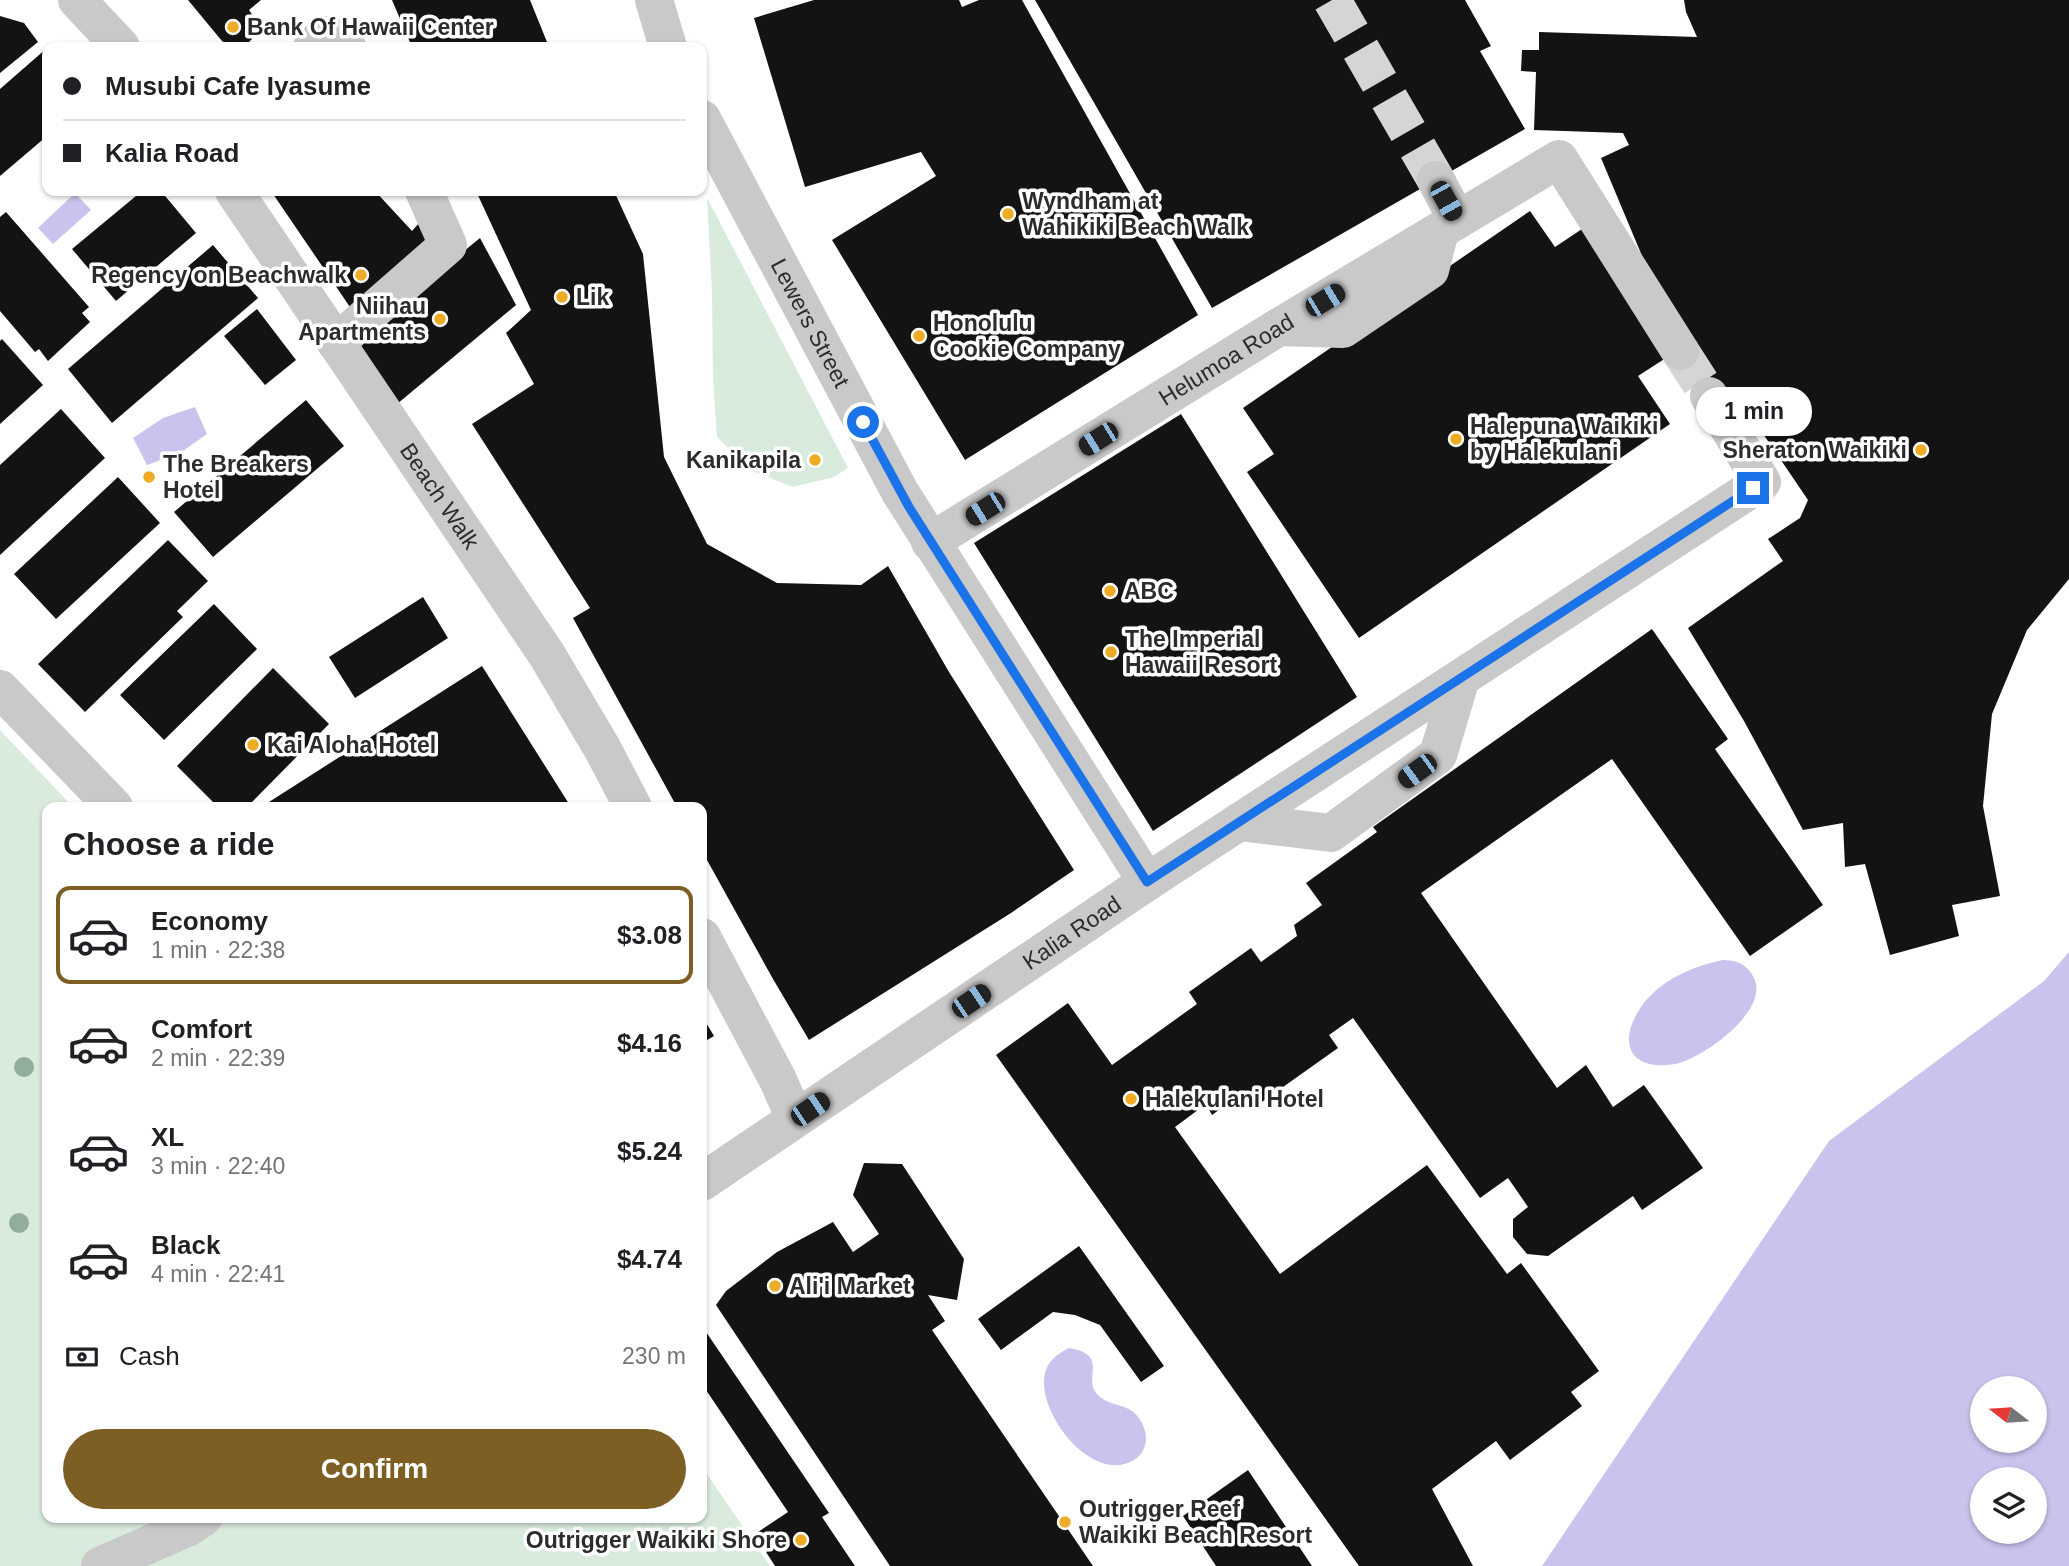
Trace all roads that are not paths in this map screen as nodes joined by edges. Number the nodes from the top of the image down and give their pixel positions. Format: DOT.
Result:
graph roads {
  1 [pos="77,0"];
  2 [pos="653,0"];
  3 [pos="116,42"];
  4 [pos="317,42"];
  5 [pos="344,42"];
  6 [pos="666,42"];
  7 [pos="707,127"];
  8 [pos="1436,180"];
  9 [pos="237,196"];
  10 [pos="426,196"];
  11 [pos="1448,226"];
  12 [pos="336,343"];
  13 [pos="1680,351"];
  14 [pos="1709,396"];
  15 [pos="930,541"];
  16 [pos="1461,678"];
  17 [pos="0,690"];
  18 [pos="109,802"];
  19 [pos="630,802"];
  20 [pos="1239,822"];
  21 [pos="1147,882"];
  22 [pos="707,946"];
  23 [pos="795,1119"];
  24 [pos="707,1179"];
  25 [pos="195,1523"];
  26 [pos="100,1566"];
  1 -- 3 [label="street"];
  2 -- 6 [label="street"];
  4 -- 5 [label="street"];
  7 -- 15 [label="street, Lewers Street"];
  8 -- 11 [label="street"];
  9 -- 12 [label="street, Beach Walk"];
  10 -- 12 [label="street"];
  11 -- 13 [label="street, Helumoa Road"];
  11 -- 15 [label="street, Helumoa Road"];
  12 -- 19 [label="street, Beach Walk"];
  14 -- 16 [label="street, Kalia Road"];
  15 -- 21 [label="street, Lewers Street"];
  16 -- 20 [label="street, Kalia Road"];
  16 -- 20 [label="street"];
  17 -- 18 [label="street"];
  20 -- 21 [label="street, Kalia Road"];
  21 -- 23 [label="street, Kalia Road"];
  22 -- 23 [label="street"];
  23 -- 24 [label="street, Kalia Road"];
  25 -- 26 [label="street"];
}
